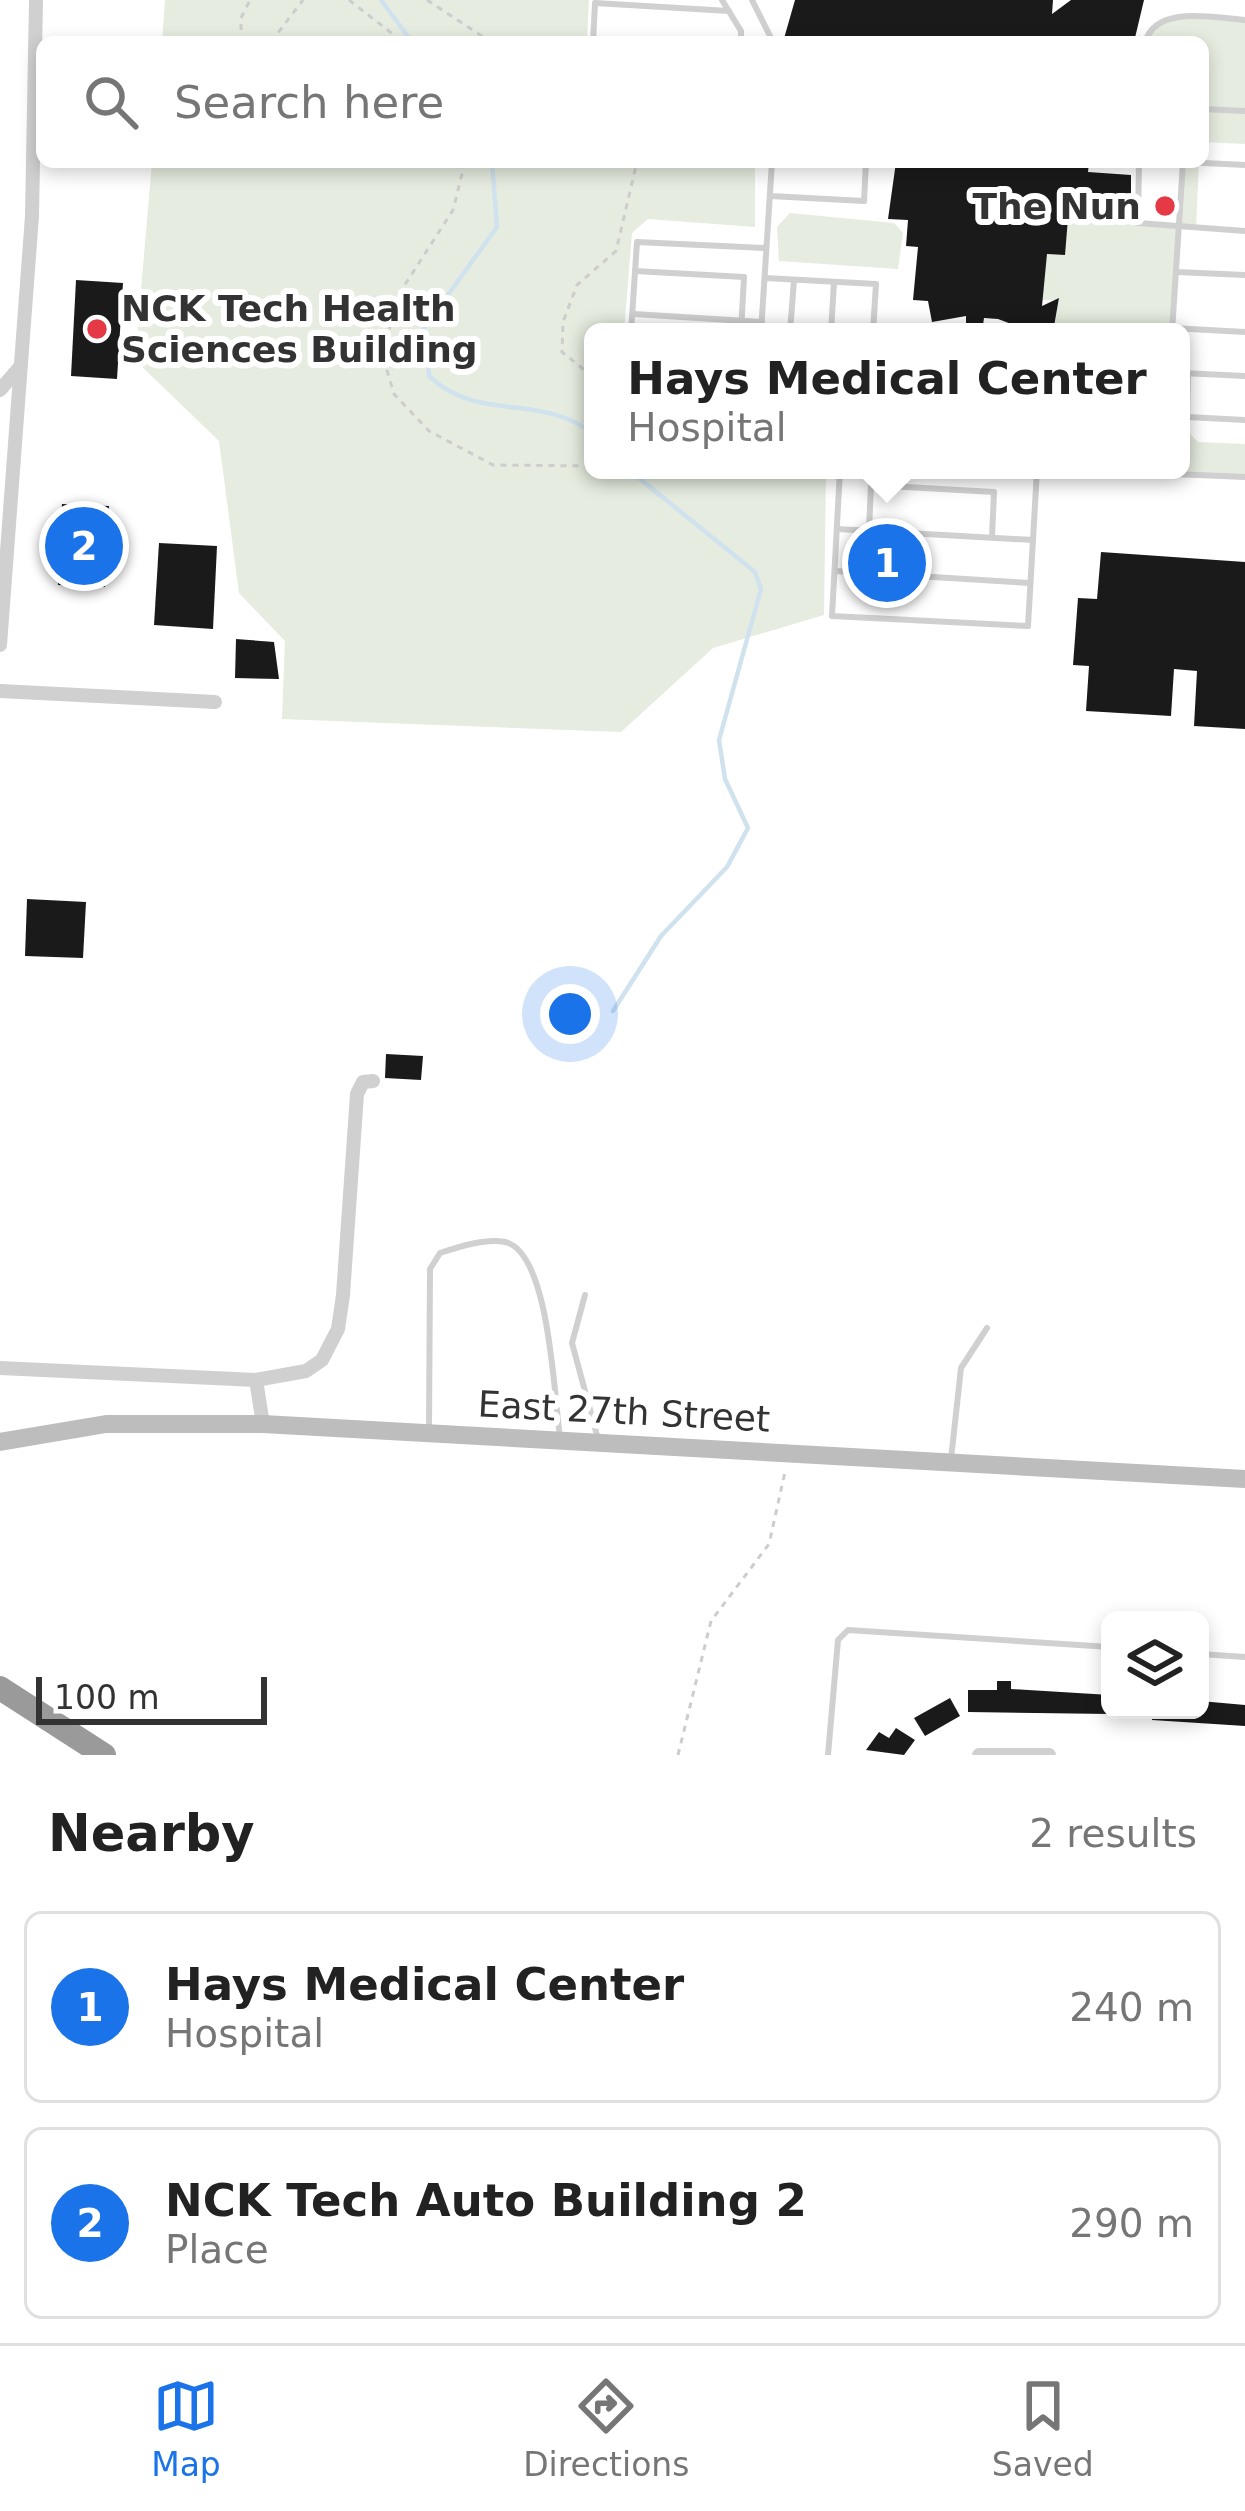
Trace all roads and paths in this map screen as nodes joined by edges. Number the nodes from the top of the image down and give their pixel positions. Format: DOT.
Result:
graph roads {
  1 [pos="36,0"];
  2 [pos="250,0"];
  3 [pos="303,0"];
  4 [pos="349,0"];
  5 [pos="427,0"];
  6 [pos="722,0"];
  7 [pos="752,0"];
  8 [pos="595,2"];
  9 [pos="729,11"];
  10 [pos="1245,20"];
  11 [pos="241,36"];
  12 [pos="276,36"];
  13 [pos="396,36"];
  14 [pos="482,36"];
  15 [pos="593,36"];
  16 [pos="741,36"];
  17 [pos="770,36"];
  18 [pos="1148,36"];
  19 [pos="1209,109"];
  20 [pos="1245,111"];
  21 [pos="1209,163"];
  22 [pos="1245,165"];
  23 [pos="464,168"];
  24 [pos="636,168"];
  25 [pos="772,168"];
  26 [pos="866,168"];
  27 [pos="1139,168"];
  28 [pos="1183,168"];
  29 [pos="770,196"];
  30 [pos="1178,228"];
  31 [pos="1245,231"];
  32 [pos="766,248"];
  33 [pos="635,271"];
  34 [pos="1176,272"];
  35 [pos="1245,275"];
  36 [pos="764,278"];
  37 [pos="794,280"];
  38 [pos="834,282"];
  39 [pos="632,314"];
  40 [pos="742,320"];
  41 [pos="762,322"];
  42 [pos="632,323"];
  43 [pos="791,323"];
  44 [pos="832,323"];
  45 [pos="874,323"];
  46 [pos="1172,323"];
  47 [pos="1190,330"];
  48 [pos="1245,332"];
  49 [pos="19,368"];
  50 [pos="584,370"];
  51 [pos="1190,373"];
  52 [pos="1245,376"];
  53 [pos="0,390"];
  54 [pos="1190,417"];
  55 [pos="1245,420"];
  56 [pos="584,466"];
  57 [pos="1190,473"];
  58 [pos="1245,477"];
  59 [pos="840,479"];
  60 [pos="1036,479"];
  61 [pos="837,529"];
  62 [pos="868,530"];
  63 [pos="992,537"];
  64 [pos="1033,539"];
  65 [pos="835,571"];
  66 [pos="1030,583"];
  67 [pos="0,645"];
  68 [pos="0,691"];
  69 [pos="214,702"];
  70 [pos="373,1081"];
  71 [pos="585,1295"];
  72 [pos="987,1328"];
  73 [pos="0,1368"];
  74 [pos="256,1380"];
  75 [pos="263,1424"];
  76 [pos="430,1433"];
  77 [pos="560,1440"];
  78 [pos="0,1442"];
  79 [pos="599,1442"];
  80 [pos="790,1453"];
  81 [pos="951,1462"];
  82 [pos="1245,1478"];
  83 [pos="1101,1646"];
  84 [pos="1209,1655"];
  85 [pos="1245,1657"];
  86 [pos="0,1688"];
  87 [pos="104,1755"];
  88 [pos="679,1755"];
  89 [pos="828,1755"];
  90 [pos="979,1755"];
  91 [pos="1049,1755"];
  1 -- 49 [label="street"];
  2 -- 11 [label="path"];
  3 -- 12 [label="path"];
  4 -- 13 [label="path"];
  5 -- 14 [label="path"];
  6 -- 9 [label="lane"];
  7 -- 17 [label="lane"];
  8 -- 9 [label="lane"];
  8 -- 15 [label="lane"];
  9 -- 16 [label="lane"];
  10 -- 18 [label="lane"];
  19 -- 20 [label="lane"];
  21 -- 22 [label="lane"];
  23 -- 56 [label="path"];
  24 -- 50 [label="path"];
  25 -- 29 [label="lane"];
  26 -- 29 [label="lane"];
  27 -- 30 [label="lane"];
  28 -- 30 [label="lane"];
  29 -- 32 [label="lane"];
  30 -- 31 [label="lane"];
  30 -- 34 [label="lane"];
  32 -- 33 [label="lane"];
  32 -- 36 [label="lane"];
  33 -- 39 [label="lane"];
  33 -- 40 [label="lane"];
  34 -- 35 [label="lane"];
  34 -- 46 [label="lane"];
  36 -- 37 [label="lane"];
  36 -- 41 [label="lane"];
  37 -- 38 [label="lane"];
  37 -- 43 [label="lane"];
  38 -- 44 [label="lane"];
  38 -- 45 [label="lane"];
  39 -- 40 [label="lane"];
  39 -- 42 [label="lane"];
  40 -- 41 [label="lane"];
  47 -- 48 [label="lane"];
  49 -- 53 [label="street"];
  49 -- 67 [label="street"];
  51 -- 52 [label="lane"];
  54 -- 55 [label="lane"];
  57 -- 58 [label="lane"];
  59 -- 61 [label="lane"];
  60 -- 64 [label="lane"];
  61 -- 62 [label="lane"];
  61 -- 65 [label="lane"];
  62 -- 63 [label="lane"];
  62 -- 63 [label="lane"];
  63 -- 64 [label="lane"];
  64 -- 66 [label="lane"];
  65 -- 66 [label="lane"];
  65 -- 66 [label="lane"];
  68 -- 69 [label="street"];
  70 -- 74 [label="street"];
  71 -- 79 [label="lane"];
  72 -- 81 [label="lane"];
  73 -- 74 [label="street"];
  74 -- 75 [label="street"];
  75 -- 76 [label="main road, East 27th Street"];
  75 -- 78 [label="main road, East 27th Street"];
  76 -- 77 [label="main road, East 27th Street"];
  76 -- 77 [label="lane"];
  77 -- 79 [label="main road, East 27th Street"];
  79 -- 80 [label="main road, East 27th Street"];
  80 -- 81 [label="main road, East 27th Street"];
  80 -- 88 [label="path"];
  81 -- 82 [label="main road, East 27th Street"];
  83 -- 89 [label="lane"];
  84 -- 85 [label="lane"];
  86 -- 87 [label="highway"];
  90 -- 91 [label="street"];
}
